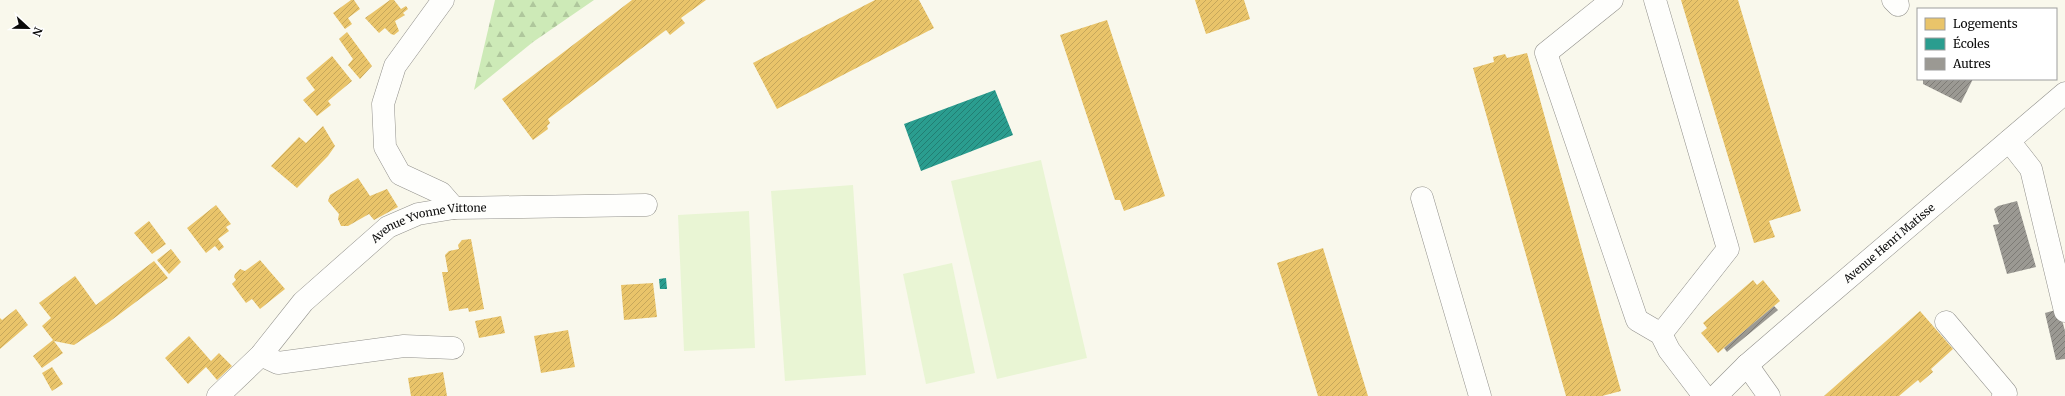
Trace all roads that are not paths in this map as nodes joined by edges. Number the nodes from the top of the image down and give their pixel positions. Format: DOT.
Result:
graph roads {
  1 [pos="443,0"];
  2 [pos="1612,0"];
  3 [pos="1655,0"];
  4 [pos="2065,93"];
  5 [pos="2008,141"];
  6 [pos="1422,198"];
  7 [pos="646,205"];
  8 [pos="454,208"];
  9 [pos="2065,311"];
  10 [pos="1946,322"];
  11 [pos="1661,334"];
  12 [pos="453,348"];
  13 [pos="261,355"];
  14 [pos="1747,365"];
  15 [pos="218,396"];
  16 [pos="1480,396"];
  17 [pos="1704,396"];
  18 [pos="1716,396"];
  19 [pos="1769,396"];
  20 [pos="2003,396"];
  1 -- 8 [label="street"];
  2 -- 11 [label="street"];
  3 -- 11 [label="street"];
  4 -- 5 [label="street, Avenue Henri Matisse"];
  5 -- 9 [label="street"];
  5 -- 14 [label="street, Avenue Henri Matisse"];
  6 -- 16 [label="street"];
  7 -- 8 [label="street, Avenue Yvonne Vittone"];
  8 -- 13 [label="street, Avenue Yvonne Vittone"];
  10 -- 20 [label="street"];
  11 -- 17 [label="street"];
  12 -- 13 [label="street"];
  13 -- 15 [label="street, Avenue Yvonne Vittone"];
  14 -- 18 [label="street, Avenue Henri Matisse"];
  14 -- 19 [label="street"];
}
